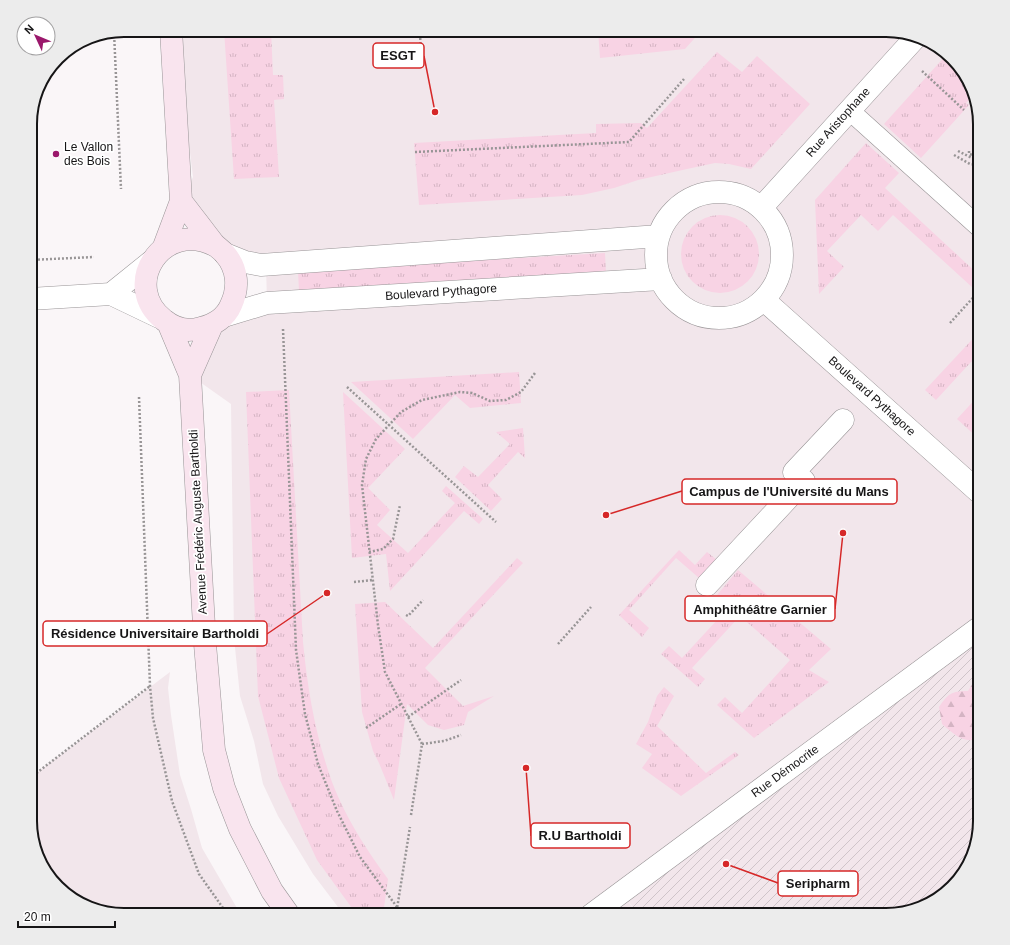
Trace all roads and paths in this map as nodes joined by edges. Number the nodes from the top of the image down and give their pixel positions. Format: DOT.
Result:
graph roads {
  1 [pos="171,37"];
  2 [pos="420,37"];
  3 [pos="114,38"];
  4 [pos="912,41"];
  5 [pos="902,53"];
  6 [pos="421,67"];
  7 [pos="684,79"];
  8 [pos="849,110"];
  9 [pos="964,110"];
  10 [pos="958,151"];
  11 [pos="969,151"];
  12 [pos="415,152"];
  13 [pos="962,154"];
  14 [pos="954,155"];
  15 [pos="972,157"];
  16 [pos="959,159"];
  17 [pos="970,164"];
  18 [pos="973,164"];
  19 [pos="121,189"];
  20 [pos="181,201"];
  21 [pos="761,208"];
  22 [pos="973,222"];
  23 [pos="659,236"];
  24 [pos="221,250"];
  25 [pos="158,255"];
  26 [pos="94,257"];
  27 [pos="37,260"];
  28 [pos="661,279"];
  29 [pos="111,294"];
  30 [pos="973,297"];
  31 [pos="37,299"];
  32 [pos="764,300"];
  33 [pos="282,302"];
  34 [pos="218,320"];
  35 [pos="164,321"];
  36 [pos="950,323"];
  37 [pos="535,372"];
  38 [pos="190,374"];
  39 [pos="347,387"];
  40 [pos="139,397"];
  41 [pos="843,420"];
  42 [pos="389,425"];
  43 [pos="973,487"];
  44 [pos="400,505"];
  45 [pos="496,522"];
  46 [pos="369,552"];
  47 [pos="373,580"];
  48 [pos="354,582"];
  49 [pos="707,585"];
  50 [pos="423,600"];
  51 [pos="591,607"];
  52 [pos="406,614"];
  53 [pos="973,632"];
  54 [pos="558,644"];
  55 [pos="461,680"];
  56 [pos="150,686"];
  57 [pos="401,704"];
  58 [pos="408,717"];
  59 [pos="366,728"];
  60 [pos="461,735"];
  61 [pos="422,744"];
  62 [pos="37,773"];
  63 [pos="411,815"];
  64 [pos="410,827"];
  65 [pos="397,907"];
  66 [pos="223,908"];
  67 [pos="284,908"];
  68 [pos="600,908"];
  1 -- 20 [label="street, Avenue Frédéric Auguste Bartholdi"];
  2 -- 6 [label="path"];
  3 -- 19 [label="path"];
  4 -- 5 [label="street, Rue Aristophane"];
  5 -- 8 [label="street, Rue Aristophane"];
  5 -- 9 [label="path"];
  7 -- 12 [label="path"];
  8 -- 21 [label="street, Rue Aristophane"];
  8 -- 22 [label="lane"];
  10 -- 13 [label="path"];
  11 -- 15 [label="path"];
  13 -- 15 [label="path"];
  13 -- 16 [label="path"];
  14 -- 16 [label="path"];
  15 -- 17 [label="path"];
  16 -- 17 [label="path"];
  17 -- 18 [label="path"];
  20 -- 24 [label="street, Avenue Frédéric Auguste Bartholdi"];
  20 -- 25 [label="street, Avenue Frédéric Auguste Bartholdi"];
  21 -- 23 [label="street"];
  21 -- 32 [label="street"];
  23 -- 24 [label="street"];
  23 -- 28 [label="street"];
  24 -- 25 [label="street"];
  24 -- 34 [label="street, Avenue Frédéric Auguste Bartholdi"];
  25 -- 29 [label="street"];
  25 -- 35 [label="street, Avenue Frédéric Auguste Bartholdi"];
  26 -- 27 [label="path"];
  28 -- 32 [label="street"];
  28 -- 33 [label="street, Boulevard Pythagore"];
  29 -- 31 [label="street"];
  29 -- 35 [label="street"];
  30 -- 36 [label="path"];
  32 -- 43 [label="street, Boulevard Pythagore"];
  33 -- 34 [label="street, Boulevard Pythagore"];
  33 -- 65 [label="path"];
  34 -- 35 [label="street"];
  34 -- 38 [label="street, Avenue Frédéric Auguste Bartholdi"];
  35 -- 38 [label="street, Avenue Frédéric Auguste Bartholdi"];
  37 -- 42 [label="path"];
  38 -- 67 [label="street, Avenue Frédéric Auguste Bartholdi"];
  39 -- 42 [label="path"];
  40 -- 56 [label="path"];
  41 -- 49 [label="street"];
  42 -- 45 [label="path"];
  42 -- 46 [label="path"];
  44 -- 46 [label="path"];
  46 -- 47 [label="path"];
  47 -- 48 [label="path"];
  47 -- 57 [label="path"];
  50 -- 52 [label="path"];
  51 -- 54 [label="path"];
  53 -- 68 [label="street, Rue Démocrite"];
  55 -- 58 [label="path"];
  56 -- 62 [label="path"];
  56 -- 66 [label="path"];
  57 -- 58 [label="path"];
  57 -- 59 [label="path"];
  58 -- 61 [label="path"];
  60 -- 61 [label="path"];
  61 -- 63 [label="path"];
  64 -- 65 [label="path"];
}
